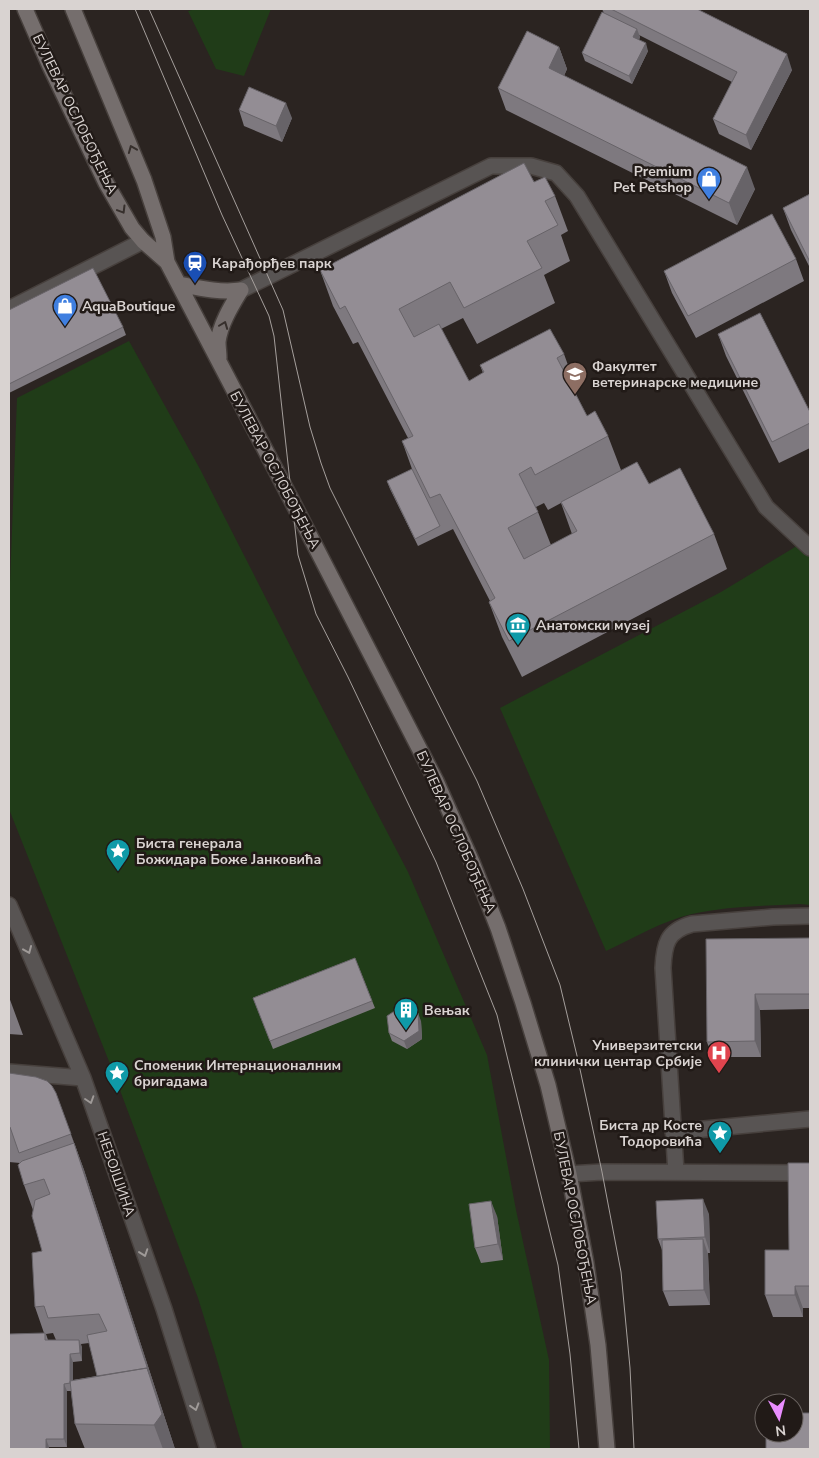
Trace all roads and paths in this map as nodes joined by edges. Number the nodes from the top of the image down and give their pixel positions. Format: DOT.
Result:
graph roads {
  1 [pos="25,9"];
  2 [pos="73,9"];
  3 [pos="143,242"];
  4 [pos="167,262"];
  5 [pos="179,284"];
  6 [pos="241,290"];
  7 [pos="9,310"];
  8 [pos="219,362"];
  9 [pos="810,548"];
  10 [pos="9,905"];
  11 [pos="810,916"];
  12 [pos="9,1072"];
  13 [pos="83,1078"];
  14 [pos="810,1119"];
  15 [pos="673,1132"];
  16 [pos="676,1172"];
  17 [pos="810,1173"];
  18 [pos="569,1174"];
  19 [pos="208,1449"];
  20 [pos="608,1449"];
  1 -- 3 [label="main road, БУЛЕВАР ОСЛОБОЂЕЊА, one-way"];
  4 -- 2 [label="main road, БУЛЕВАР ОСЛОБОЂЕЊА, one-way"];
  3 -- 4 [label="main road, БУЛЕВАР ОСЛОБОЂЕЊА"];
  3 -- 7 [label="street"];
  4 -- 5 [label="main road, БУЛЕВАР ОСЛОБОЂЕЊА"];
  5 -- 6 [label="main road"];
  5 -- 8 [label="main road, БУЛЕВАР ОСЛОБОЂЕЊА"];
  8 -- 6 [label="main road, one-way"];
  6 -- 9 [label="street"];
  8 -- 18 [label="main road, БУЛЕВАР ОСЛОБОЂЕЊА"];
  10 -- 13 [label="street, НЕБОЈШИНА, one-way"];
  11 -- 15 [label="street"];
  12 -- 13 [label="street"];
  13 -- 19 [label="street, НЕБОЈШИНА, one-way"];
  14 -- 15 [label="street"];
  15 -- 16 [label="street"];
  16 -- 17 [label="street"];
  16 -- 18 [label="street"];
  18 -- 20 [label="main road, БУЛЕВАР ОСЛОБОЂЕЊА"];
}
